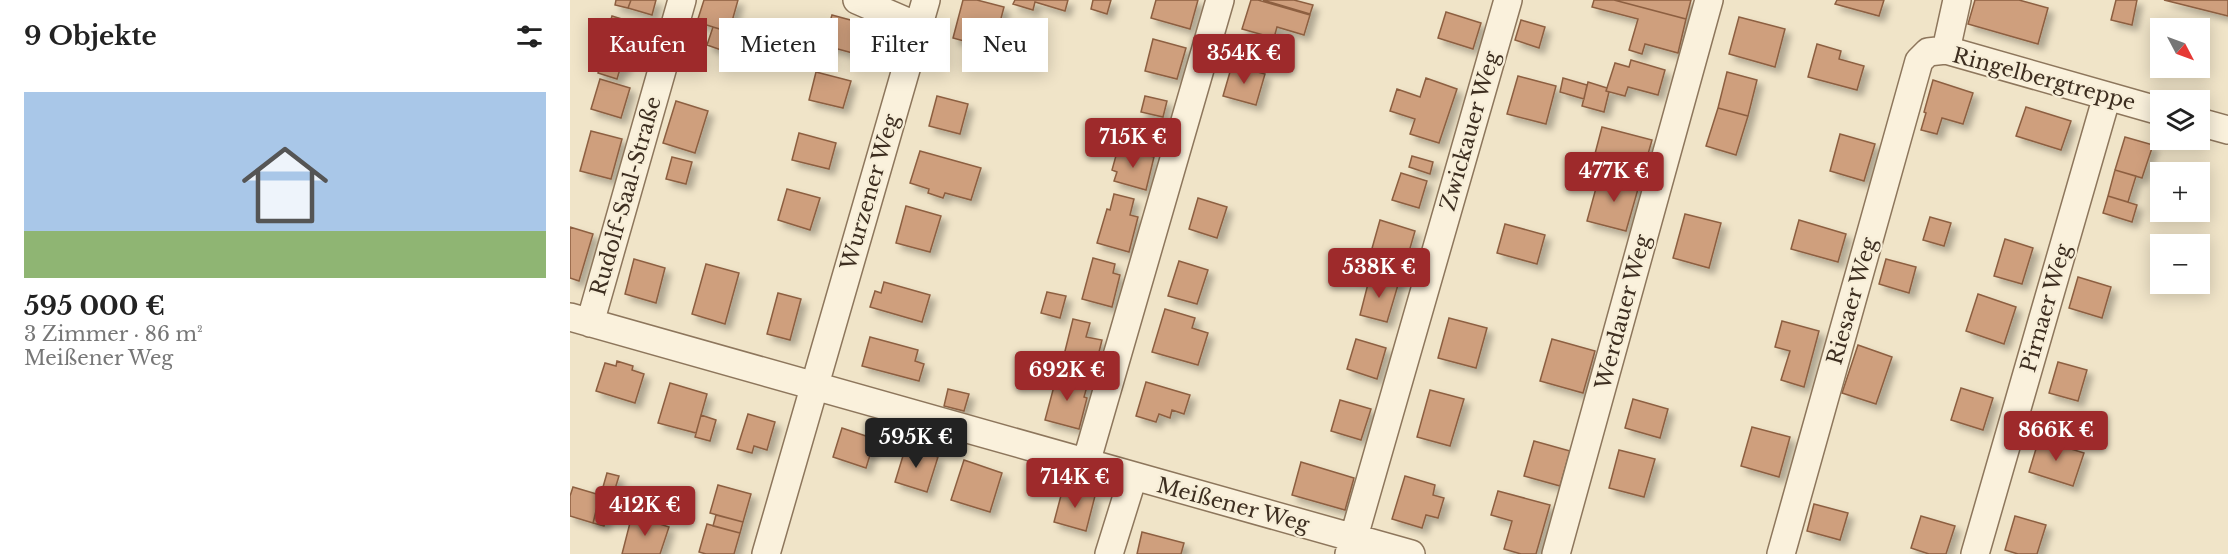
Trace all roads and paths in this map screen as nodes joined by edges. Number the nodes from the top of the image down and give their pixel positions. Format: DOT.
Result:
graph roads {
  1 [pos="682,0"];
  2 [pos="857,0"];
  3 [pos="926,0"];
  4 [pos="1220,0"];
  5 [pos="1508,0"];
  6 [pos="1709,0"];
  7 [pos="1957,0"];
  8 [pos="898,18"];
  9 [pos="921,18"];
  10 [pos="1937,51"];
  11 [pos="906,72"];
  12 [pos="2107,96"];
  13 [pos="2150,108"];
  14 [pos="2210,125"];
  15 [pos="2228,130"];
  16 [pos="580,320"];
  17 [pos="813,385"];
  18 [pos="1086,463"];
  19 [pos="1133,477"];
  20 [pos="1352,546"];
  21 [pos="766,554"];
  22 [pos="1109,554"];
  23 [pos="1411,554"];
  24 [pos="1556,554"];
  25 [pos="1781,554"];
  26 [pos="1975,554"];
  1 -- 16 [label="street, Rudolf-Saal-Straße"];
  2 -- 8 [label="street"];
  3 -- 9 [label="street, Wurzener Weg"];
  4 -- 18 [label="street"];
  5 -- 20 [label="street, Zwickauer Weg"];
  6 -- 24 [label="street, Werdauer Weg"];
  7 -- 10 [label="street, Riesaer Weg"];
  10 -- 12 [label="street, Ringelbergtreppe"];
  10 -- 25 [label="street, Riesaer Weg"];
  11 -- 17 [label="street, Wurzener Weg"];
  12 -- 13 [label="street, Ringelbergtreppe"];
  12 -- 26 [label="street, Pirnaer Weg"];
  14 -- 15 [label="street"];
  16 -- 17 [label="street, Meißener Weg"];
  17 -- 18 [label="street, Meißener Weg"];
  17 -- 21 [label="street, Wurzener Weg"];
  18 -- 19 [label="street, Meißener Weg"];
  19 -- 20 [label="street, Meißener Weg"];
  19 -- 22 [label="street"];
  20 -- 23 [label="street, Meißener Weg"];
}
